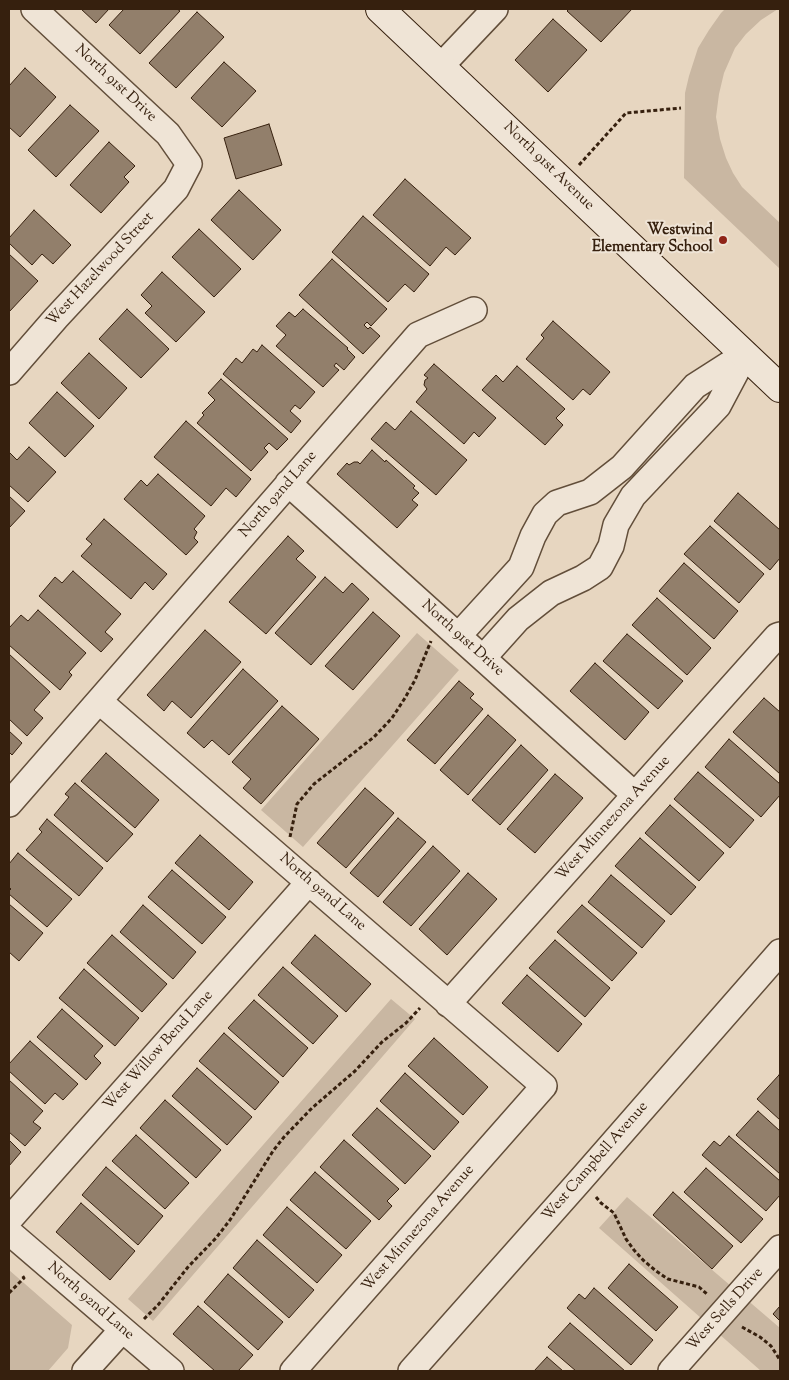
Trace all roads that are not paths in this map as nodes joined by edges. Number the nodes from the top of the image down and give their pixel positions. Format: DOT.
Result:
graph roads {
  1 [pos="34,9"];
  2 [pos="380,9"];
  3 [pos="495,9"];
  4 [pos="441,66"];
  5 [pos="188,164"];
  6 [pos="474,310"];
  7 [pos="745,354"];
  8 [pos="9,372"];
  9 [pos="780,388"];
  10 [pos="288,484"];
  11 [pos="522,567"];
  12 [pos="551,593"];
  13 [pos="452,630"];
  14 [pos="780,635"];
  15 [pos="483,658"];
  16 [pos="99,700"];
  17 [pos="635,795"];
  18 [pos="9,804"];
  19 [pos="309,882"];
  20 [pos="780,952"];
  21 [pos="448,1004"];
  22 [pos="544,1086"];
  23 [pos="9,1220"];
  24 [pos="9,1232"];
  25 [pos="780,1248"];
  26 [pos="122,1330"];
  27 [pos="86,1371"];
  28 [pos="171,1371"];
  29 [pos="294,1371"];
  30 [pos="411,1371"];
  31 [pos="671,1371"];
  1 -- 5 [label="street, North 91st Drive"];
  2 -- 4 [label="main road, North 91st Avenue"];
  3 -- 4 [label="street"];
  4 -- 7 [label="main road, North 91st Avenue"];
  5 -- 8 [label="street, West Hazelwood Street"];
  6 -- 10 [label="street, North 92nd Lane"];
  7 -- 9 [label="main road, North 91st Avenue"];
  7 -- 11 [label="street"];
  7 -- 12 [label="street"];
  10 -- 13 [label="street, North 91st Drive"];
  10 -- 16 [label="street, North 92nd Lane"];
  11 -- 12 [label="street"];
  11 -- 13 [label="street"];
  12 -- 15 [label="street"];
  13 -- 15 [label="street, North 91st Drive"];
  14 -- 17 [label="street, West Minnezona Avenue"];
  15 -- 17 [label="street, North 91st Drive"];
  16 -- 18 [label="street, North 92nd Lane"];
  16 -- 19 [label="street, North 92nd Lane"];
  17 -- 21 [label="street, West Minnezona Avenue"];
  19 -- 21 [label="street, North 92nd Lane"];
  19 -- 23 [label="street, West Willow Bend Lane"];
  20 -- 30 [label="street, West Campbell Avenue"];
  21 -- 22 [label="street, North 92nd Lane"];
  22 -- 29 [label="street, West Minnezona Avenue"];
  24 -- 26 [label="street, North 92nd Lane"];
  25 -- 31 [label="street, West Sells Drive"];
  26 -- 27 [label="street"];
  26 -- 28 [label="street, North 92nd Lane"];
}
